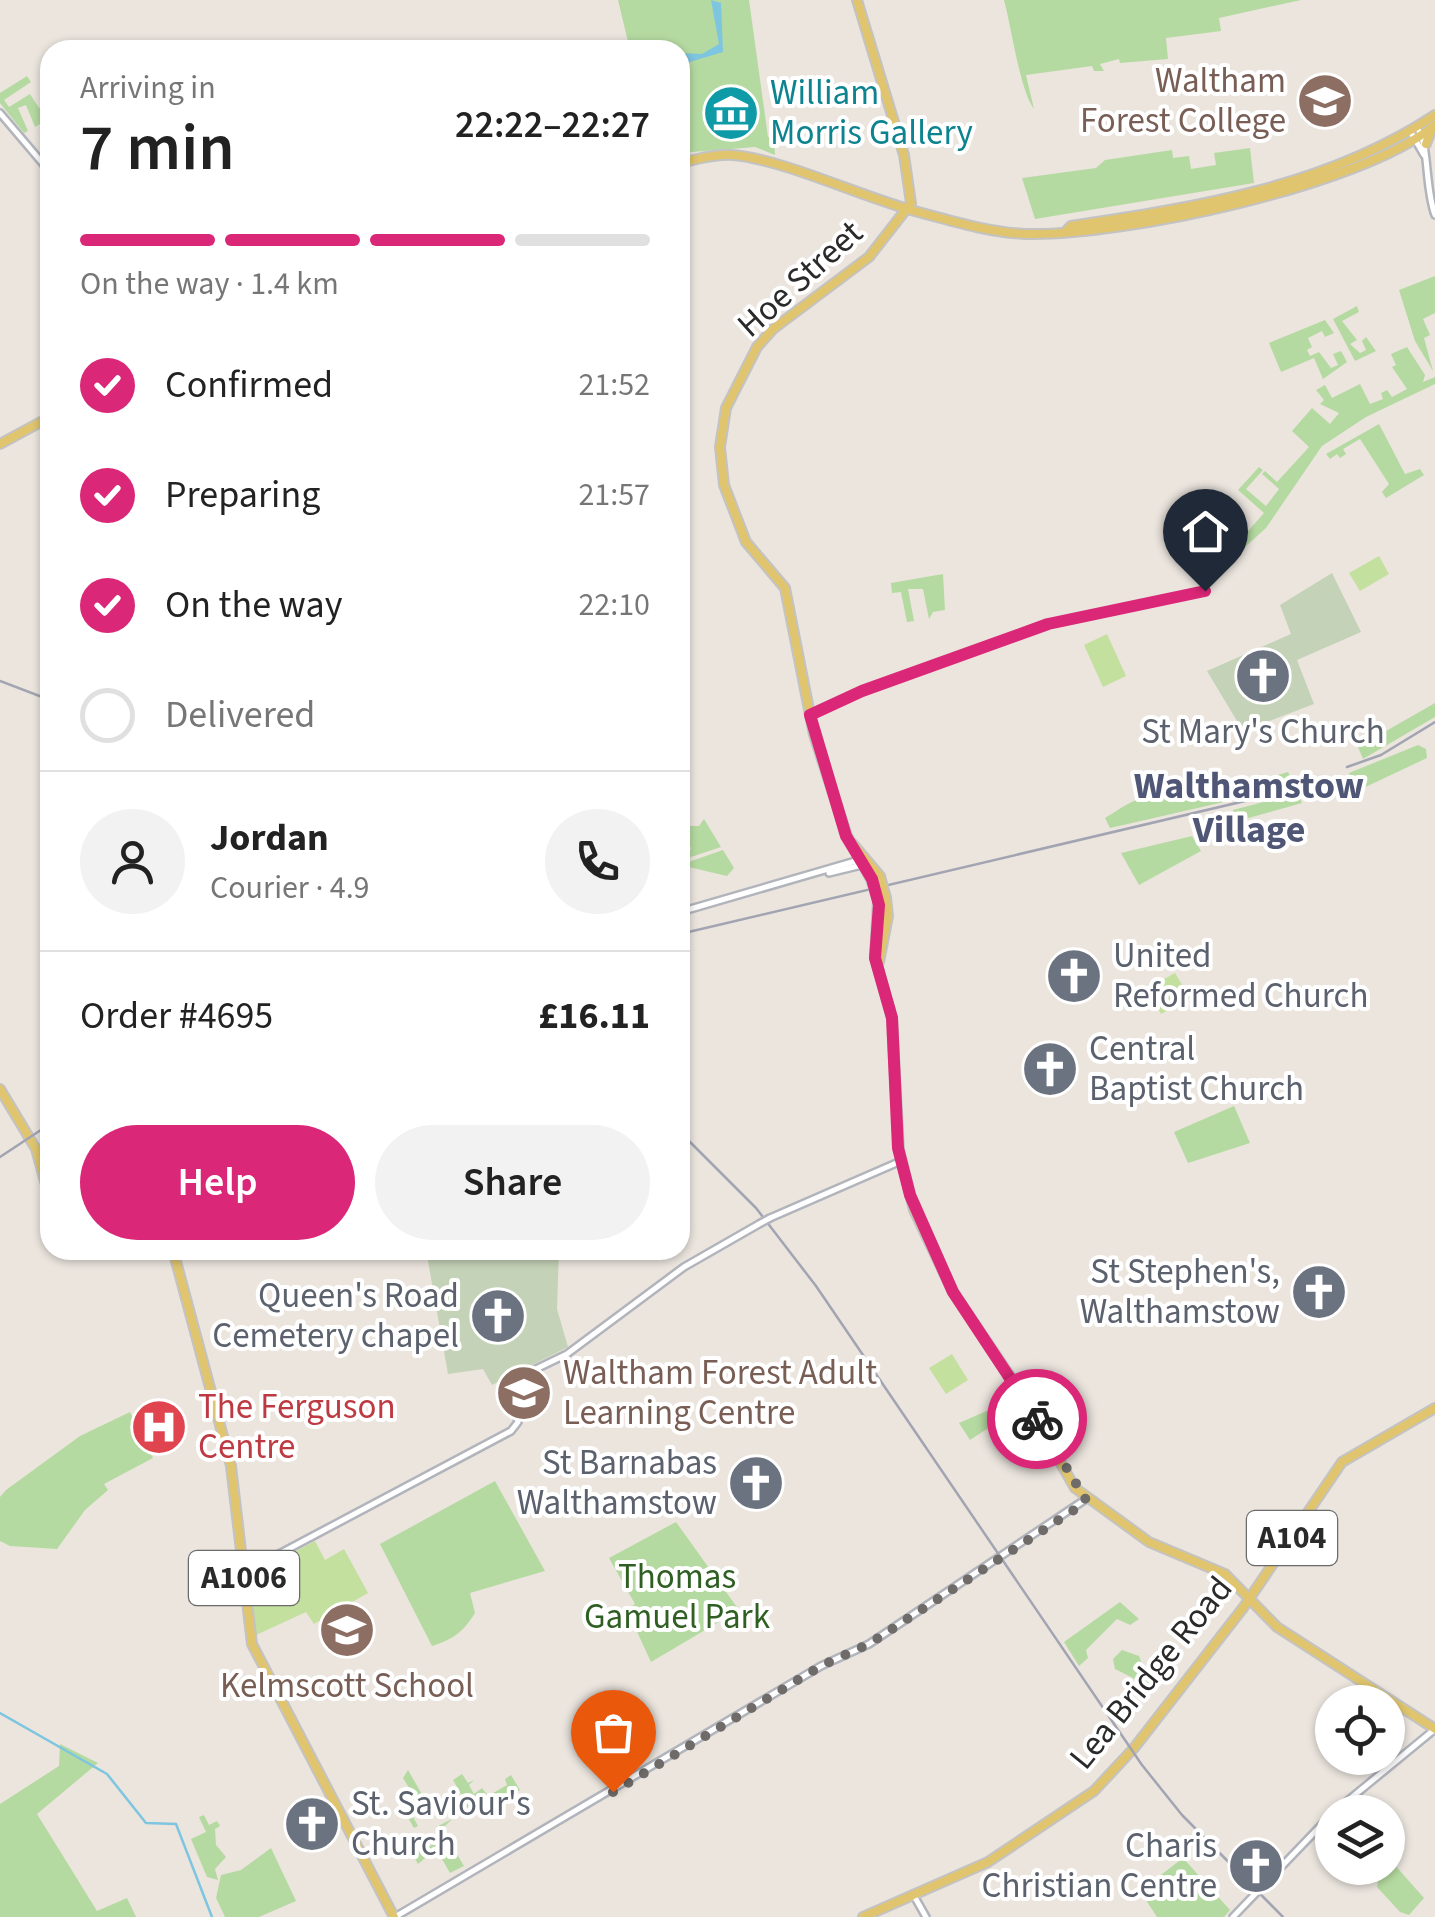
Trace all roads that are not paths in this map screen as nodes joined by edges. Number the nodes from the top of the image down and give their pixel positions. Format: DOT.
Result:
graph roads {
  1 [pos="858,0"];
  2 [pos="0,113"];
  3 [pos="1435,115"];
  4 [pos="1434,126"];
  5 [pos="1418,135"];
  6 [pos="1424,155"];
  7 [pos="40,160"];
  8 [pos="690,162"];
  9 [pos="908,210"];
  10 [pos="1435,215"];
  11 [pos="40,422"];
  12 [pos="0,444"];
  13 [pos="1205,591"];
  14 [pos="810,715"];
  15 [pos="865,861"];
  16 [pos="690,909"];
  17 [pos="0,1089"];
  18 [pos="900,1161"];
  19 [pos="40,1163"];
  20 [pos="176,1260"];
  21 [pos="1435,1408"];
  22 [pos="1086,1500"];
  23 [pos="243,1573"];
  24 [pos="1248,1599"];
  25 [pos="1435,1729"];
  26 [pos="1356,1795"];
  27 [pos="1315,1833"];
  28 [pos="913,1894"];
  29 [pos="394,1917"];
  30 [pos="864,1917"];
  31 [pos="926,1917"];
  32 [pos="1234,1917"];
  1 -- 9 [label="main road"];
  2 -- 7 [label="street"];
  3 -- 5 [label="main road"];
  4 -- 5 [label="main road"];
  5 -- 6 [label="street"];
  5 -- 6 [label="street"];
  5 -- 9 [label="main road"];
  6 -- 10 [label="street"];
  8 -- 9 [label="main road"];
  9 -- 14 [label="main road, Hoe Street"];
  11 -- 12 [label="main road"];
  13 -- 14 [label="street"];
  14 -- 15 [label="main road, Hoe Street"];
  15 -- 16 [label="street"];
  15 -- 18 [label="main road, Hoe Street, bridge"];
  17 -- 19 [label="main road"];
  18 -- 22 [label="main road, Hoe Street"];
  18 -- 23 [label="street, bridge"];
  20 -- 23 [label="main road, A1006"];
  21 -- 24 [label="main road, Lea Bridge Road / A104"];
  22 -- 24 [label="main road, Hoe Street"];
  22 -- 29 [label="street"];
  23 -- 29 [label="main road, A1006"];
  24 -- 25 [label="main road, Hoe Street"];
  24 -- 28 [label="main road, Lea Bridge Road / A104"];
  25 -- 26 [label="street"];
  27 -- 32 [label="street"];
  28 -- 30 [label="main road, Lea Bridge Road / A104"];
  28 -- 31 [label="street"];
}
